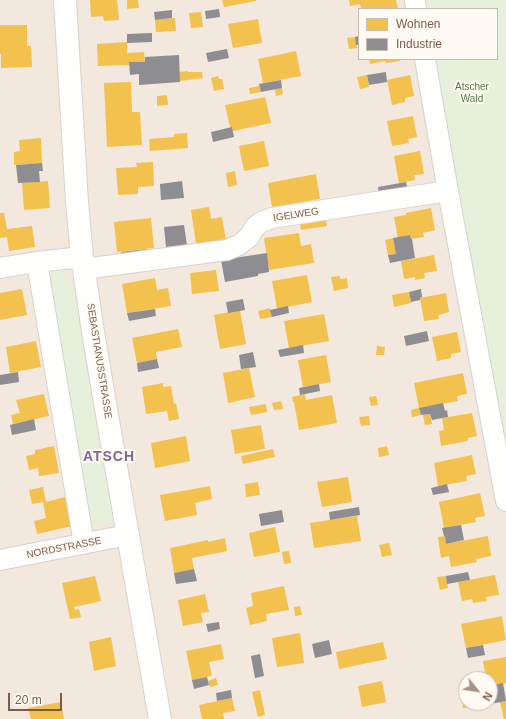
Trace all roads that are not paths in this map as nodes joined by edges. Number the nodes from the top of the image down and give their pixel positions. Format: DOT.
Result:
graph roads {
  1 [pos="65,0"];
  2 [pos="425,60"];
  3 [pos="448,191"];
  4 [pos="38,262"];
  5 [pos="83,263"];
  6 [pos="0,268"];
  7 [pos="506,501"];
  8 [pos="128,535"];
  9 [pos="84,544"];
  10 [pos="0,560"];
  11 [pos="160,719"];
  1 -- 5 [label="main road, SEBASTIANUSSTRASSE"];
  2 -- 3 [label="street"];
  3 -- 5 [label="street, IGELWEG"];
  3 -- 7 [label="street"];
  4 -- 5 [label="street, IGELWEG"];
  4 -- 6 [label="street, IGELWEG"];
  4 -- 9 [label="street"];
  5 -- 8 [label="main road, SEBASTIANUSSTRASSE"];
  8 -- 9 [label="street, NORDSTRASSE"];
  8 -- 11 [label="main road, SEBASTIANUSSTRASSE"];
  9 -- 10 [label="street, NORDSTRASSE"];
}
